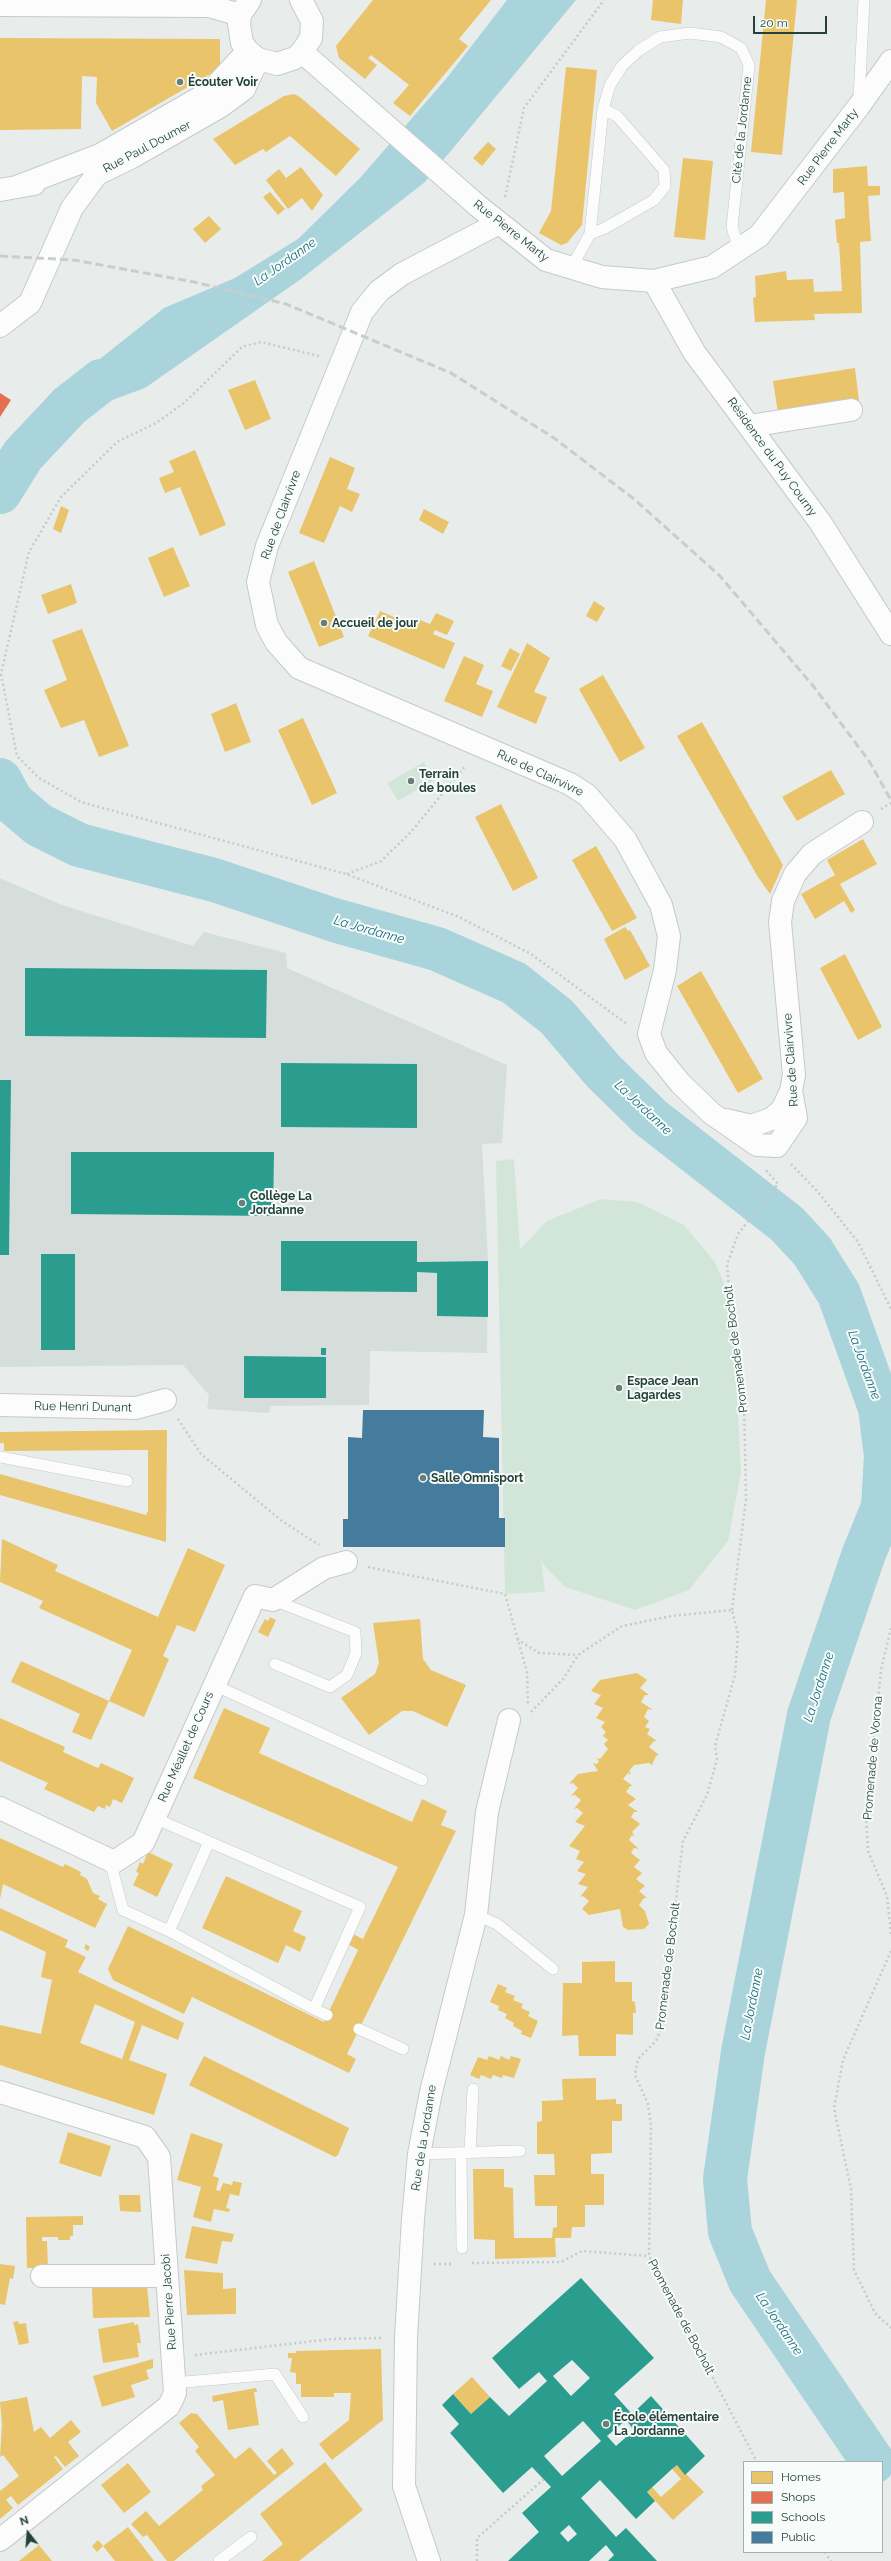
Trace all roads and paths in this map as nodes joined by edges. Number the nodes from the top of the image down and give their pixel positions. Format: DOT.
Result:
graph roads {
  1 [pos="604,0"];
  2 [pos="864,0"];
  3 [pos="306,2"];
  4 [pos="0,5"];
  5 [pos="245,8"];
  6 [pos="302,52"];
  7 [pos="253,55"];
  8 [pos="891,61"];
  9 [pos="859,106"];
  10 [pos="603,109"];
  11 [pos="97,174"];
  12 [pos="10,188"];
  13 [pos="499,223"];
  14 [pos="590,234"];
  15 [pos="739,249"];
  16 [pos="571,268"];
  17 [pos="654,281"];
  18 [pos="0,326"];
  19 [pos="341,362"];
  20 [pos="851,410"];
  21 [pos="749,426"];
  22 [pos="891,634"];
  23 [pos="476,743"];
  24 [pos="862,822"];
  25 [pos="346,874"];
  26 [pos="649,1034"];
  27 [pos="792,1091"];
  28 [pos="724,1120"];
  29 [pos="777,1146"];
  30 [pos="761,1165"];
  31 [pos="891,1309"];
  32 [pos="165,1400"];
  33 [pos="0,1405"];
  34 [pos="0,1456"];
  35 [pos="127,1481"];
  36 [pos="346,1562"];
  37 [pos="273,1600"];
  38 [pos="732,1610"];
  39 [pos="891,1628"];
  40 [pos="517,1640"];
  41 [pos="578,1655"];
  42 [pos="275,1664"];
  43 [pos="214,1686"];
  44 [pos="509,1720"];
  45 [pos="422,1780"];
  46 [pos="0,1808"];
  47 [pos="154,1818"];
  48 [pos="209,1842"];
  49 [pos="110,1861"];
  50 [pos="476,1915"];
  51 [pos="169,1932"];
  52 [pos="891,1934"];
  53 [pos="891,1951"];
  54 [pos="553,1969"];
  55 [pos="314,2009"];
  56 [pos="327,2015"];
  57 [pos="359,2029"];
  58 [pos="403,2049"];
  59 [pos="473,2090"];
  60 [pos="0,2092"];
  61 [pos="520,2151"];
  62 [pos="466,2153"];
  63 [pos="420,2154"];
  64 [pos="462,2248"];
  65 [pos="649,2256"];
  66 [pos="459,2264"];
  67 [pos="466,2264"];
  68 [pos="408,2274"];
  69 [pos="42,2276"];
  70 [pos="167,2276"];
  71 [pos="891,2328"];
  72 [pos="406,2337"];
  73 [pos="172,2358"];
  74 [pos="174,2383"];
  75 [pos="303,2417"];
  76 [pos="756,2461"];
  77 [pos="544,2479"];
  78 [pos="251,2538"];
  79 [pos="0,2540"];
  80 [pos="219,2561"];
  81 [pos="428,2561"];
  82 [pos="477,2561"];
  1 -- 13 [label="path"];
  2 -- 9 [label="lane"];
  3 -- 6 [label="street"];
  4 -- 5 [label="street"];
  5 -- 7 [label="street"];
  6 -- 7 [label="street"];
  6 -- 13 [label="street, Rue Pierre Marty"];
  7 -- 11 [label="street, Rue Paul Doumer"];
  7 -- 12 [label="street, Rue Paul Doumer"];
  8 -- 9 [label="street, Rue Pierre Marty"];
  9 -- 15 [label="street, Rue Pierre Marty"];
  10 -- 14 [label="lane, Cité de la Jordanne"];
  10 -- 14 [label="lane"];
  10 -- 15 [label="lane, Cité de la Jordanne"];
  11 -- 12 [label="street"];
  11 -- 18 [label="street, Rue Paul Doumer"];
  13 -- 16 [label="street, Rue Pierre Marty"];
  13 -- 19 [label="street, Rue de Clairvivre"];
  14 -- 16 [label="lane, Cité de la Jordanne"];
  15 -- 17 [label="street, Rue Pierre Marty"];
  16 -- 17 [label="street, Rue Pierre Marty"];
  17 -- 21 [label="street, Résidence du Puy Courny"];
  19 -- 23 [label="street, Rue de Clairvivre"];
  19 -- 25 [label="path"];
  20 -- 21 [label="street"];
  21 -- 22 [label="street, Résidence du Puy Courny"];
  23 -- 25 [label="path"];
  23 -- 26 [label="street, Rue de Clairvivre"];
  24 -- 27 [label="street, Rue de Clairvivre"];
  25 -- 26 [label="path"];
  26 -- 28 [label="street"];
  27 -- 28 [label="street"];
  27 -- 29 [label="street, Rue de Clairvivre"];
  28 -- 29 [label="street"];
  29 -- 31 [label="path"];
  30 -- 38 [label="path, Promenade de Bocholt"];
  32 -- 33 [label="street, Rue Henri Dunant"];
  34 -- 35 [label="lane"];
  36 -- 37 [label="street"];
  37 -- 42 [label="lane"];
  37 -- 43 [label="street, Rue Méallet de Cours"];
  38 -- 41 [label="path"];
  38 -- 65 [label="path, Promenade de Bocholt"];
  39 -- 52 [label="path, Promenade de Vorona"];
  40 -- 41 [label="path"];
  41 -- 44 [label="path"];
  43 -- 45 [label="lane"];
  43 -- 47 [label="street, Rue Méallet de Cours"];
  44 -- 50 [label="street, Rue de la Jordanne"];
  46 -- 49 [label="street"];
  47 -- 48 [label="lane"];
  47 -- 49 [label="street, Rue Méallet de Cours"];
  48 -- 51 [label="lane"];
  48 -- 55 [label="lane"];
  49 -- 51 [label="lane"];
  50 -- 54 [label="lane"];
  50 -- 63 [label="street, Rue de la Jordanne"];
  51 -- 55 [label="lane"];
  53 -- 71 [label="path"];
  55 -- 56 [label="lane"];
  57 -- 58 [label="lane"];
  59 -- 62 [label="lane"];
  60 -- 70 [label="street, Rue Pierre Jacobi"];
  61 -- 62 [label="lane"];
  62 -- 63 [label="lane"];
  62 -- 64 [label="lane"];
  63 -- 68 [label="street, Rue de la Jordanne"];
  65 -- 67 [label="path"];
  65 -- 76 [label="path, Promenade de Bocholt"];
  66 -- 68 [label="path"];
  68 -- 72 [label="street, Rue de la Jordanne"];
  69 -- 70 [label="street"];
  70 -- 73 [label="street, Rue Pierre Jacobi"];
  72 -- 73 [label="path"];
  72 -- 81 [label="street, Rue de la Jordanne"];
  73 -- 74 [label="street, Rue Pierre Jacobi"];
  74 -- 75 [label="lane"];
  74 -- 79 [label="street, Rue Pierre Jacobi"];
  77 -- 82 [label="path"];
  78 -- 80 [label="lane"];
}
